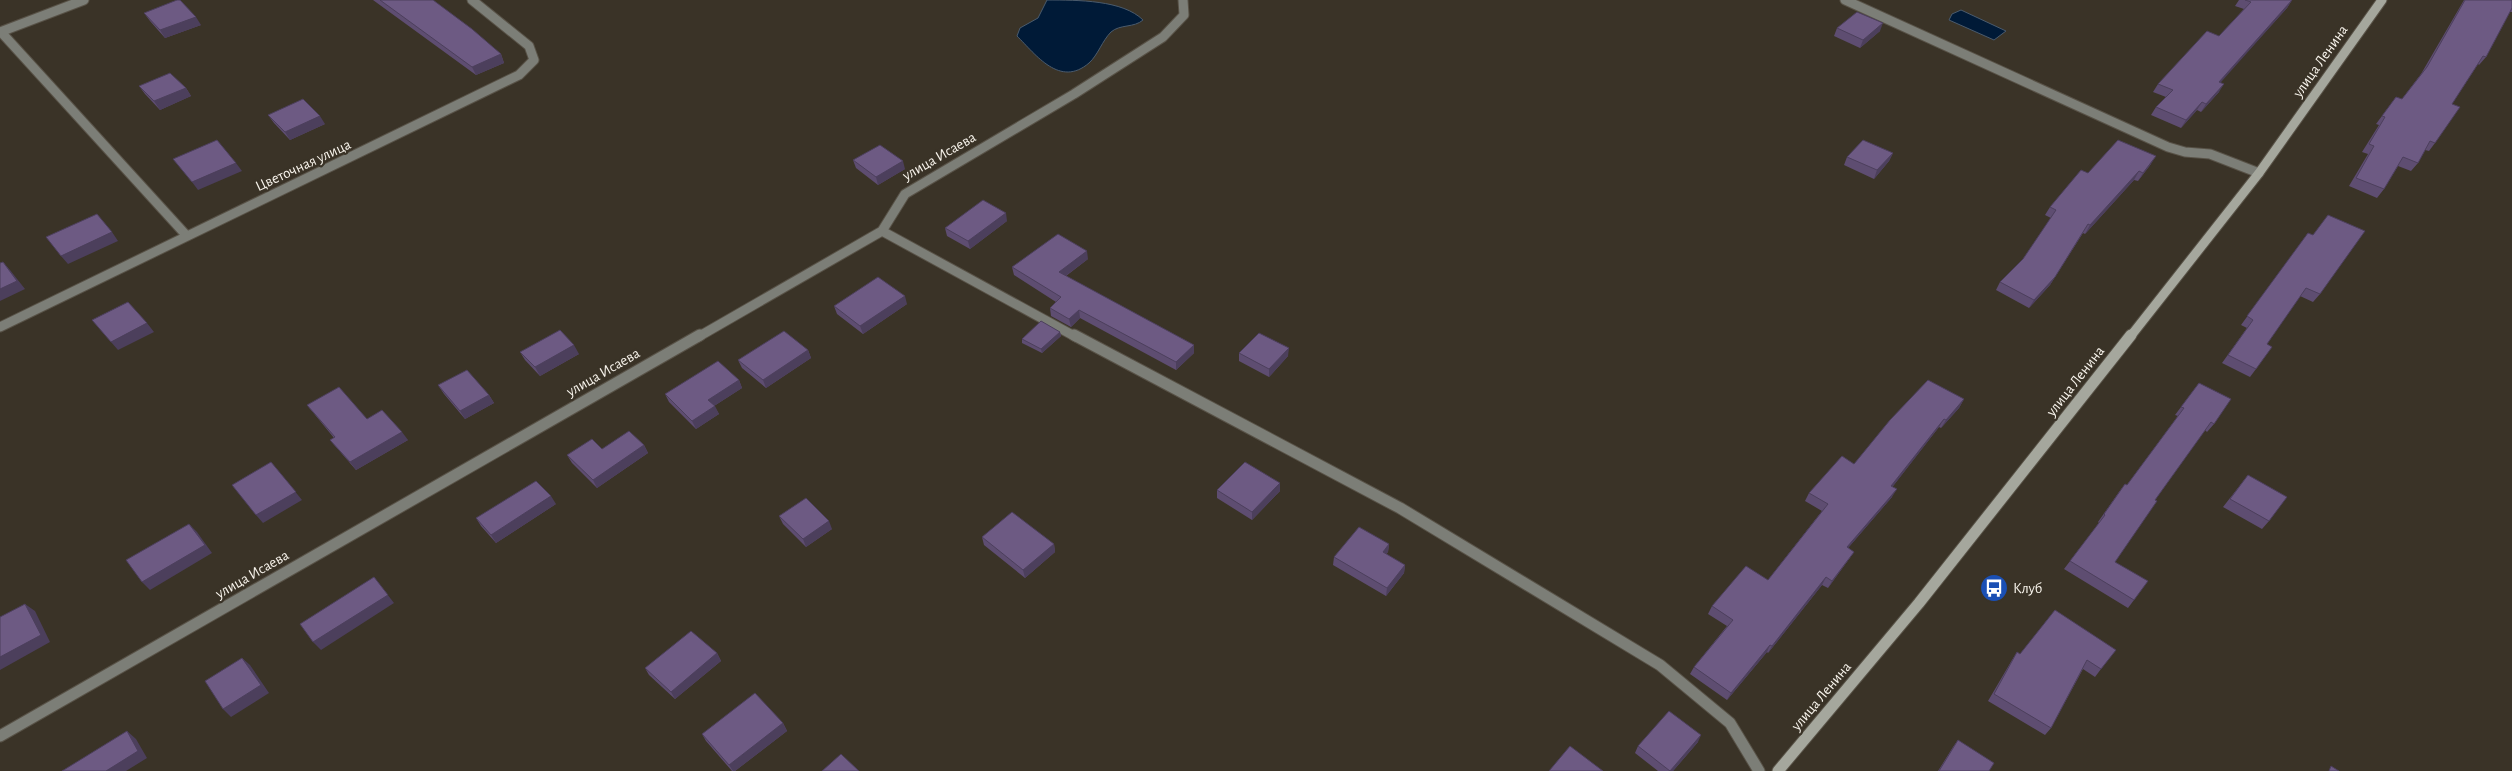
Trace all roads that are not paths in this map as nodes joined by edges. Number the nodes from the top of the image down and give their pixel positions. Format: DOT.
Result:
graph roads {
  1 [pos="84,0"];
  2 [pos="472,0"];
  3 [pos="1183,0"];
  4 [pos="1845,0"];
  5 [pos="2382,0"];
  6 [pos="0,32"];
  7 [pos="2259,173"];
  8 [pos="882,231"];
  9 [pos="186,235"];
  10 [pos="0,327"];
  11 [pos="0,736"];
  12 [pos="1758,771"];
  13 [pos="1778,771"];
  1 -- 6 [label="street"];
  2 -- 9 [label="street, Цветочная улица"];
  3 -- 8 [label="street, улица Исаева"];
  4 -- 7 [label="street"];
  5 -- 7 [label="main road, улица Ленина"];
  6 -- 9 [label="street"];
  7 -- 13 [label="main road, улица Ленина"];
  8 -- 11 [label="street, улица Исаева"];
  8 -- 12 [label="street"];
  9 -- 10 [label="street, Цветочная улица"];
}
